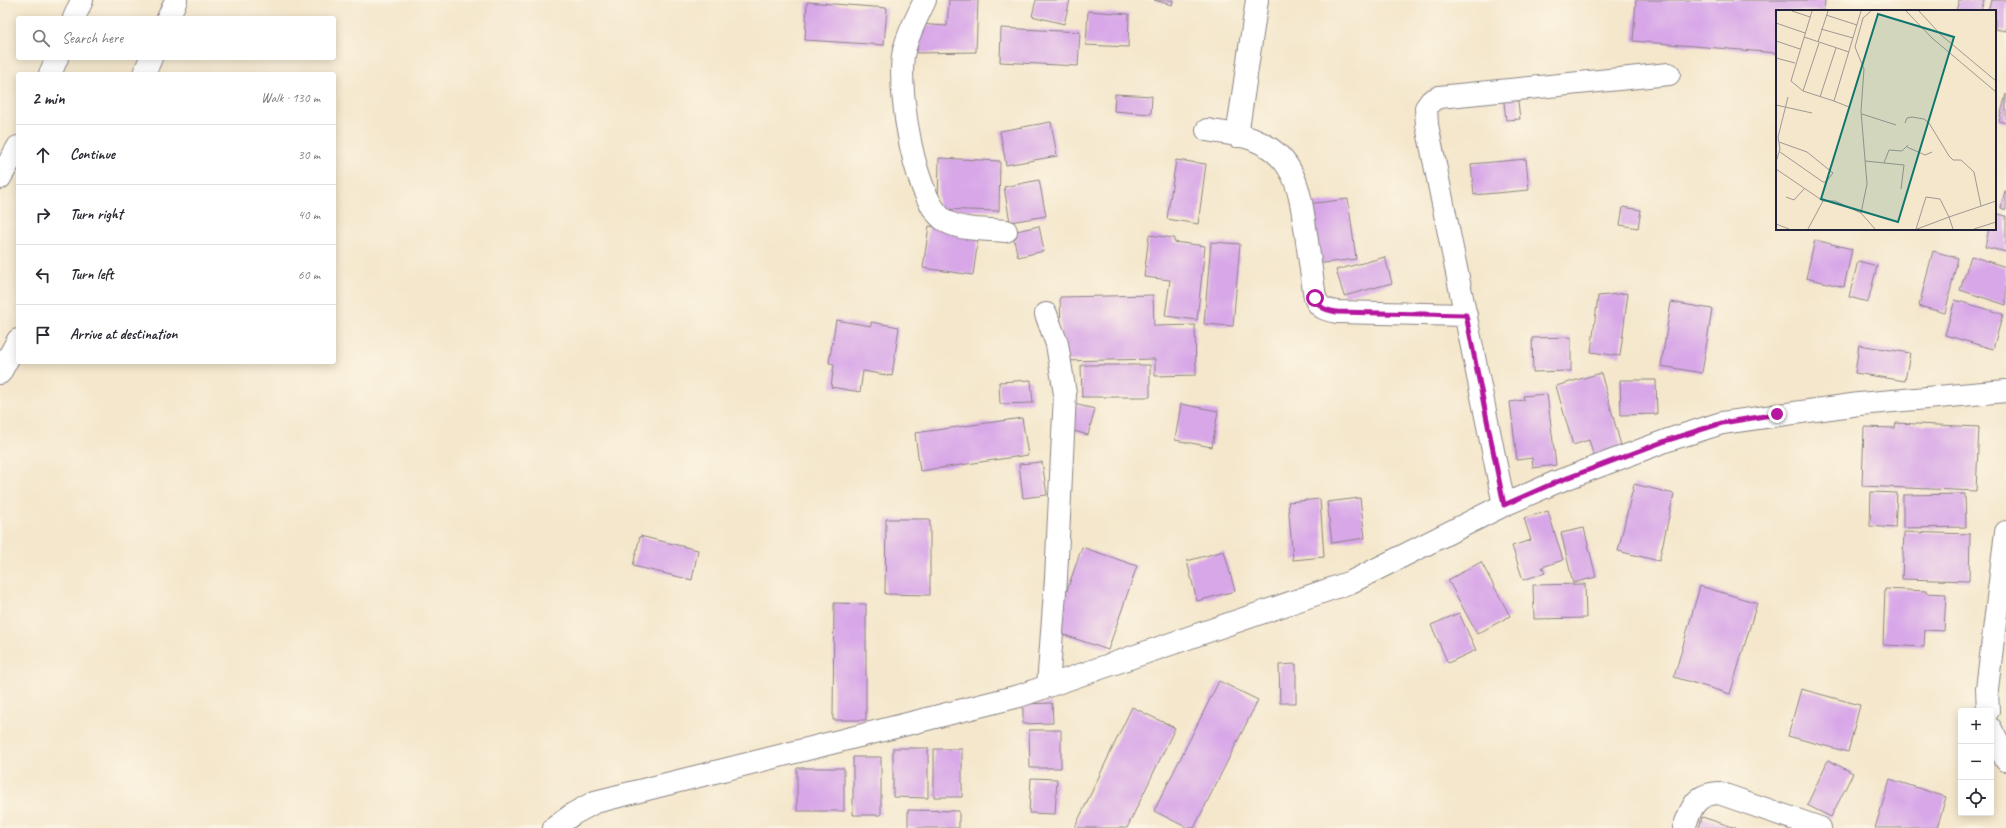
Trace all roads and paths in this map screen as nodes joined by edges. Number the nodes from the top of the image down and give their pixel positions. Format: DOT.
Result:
graph roads {
  1 [pos="82,0"];
  2 [pos="176,0"];
  3 [pos="925,0"];
  4 [pos="1257,0"];
  5 [pos="75,16"];
  6 [pos="169,16"];
  7 [pos="56,60"];
  8 [pos="150,60"];
  9 [pos="51,72"];
  10 [pos="145,72"];
  11 [pos="1669,74"];
  12 [pos="1207,130"];
  13 [pos="1237,136"];
  14 [pos="16,150"];
  15 [pos="0,178"];
  16 [pos="1006,231"];
  17 [pos="1046,314"];
  18 [pos="1466,315"];
  19 [pos="16,344"];
  20 [pos="0,373"];
  21 [pos="2006,391"];
  22 [pos="1504,505"];
  23 [pos="2006,532"];
  24 [pos="1048,686"];
  25 [pos="1988,708"];
  26 [pos="1994,735"];
  27 [pos="2006,760"];
  28 [pos="554,828"];
  29 [pos="1684,828"];
  30 [pos="1820,828"];
  1 -- 5 [label="street"];
  2 -- 6 [label="street"];
  3 -- 16 [label="street"];
  4 -- 13 [label="street"];
  7 -- 9 [label="street"];
  8 -- 10 [label="street"];
  11 -- 18 [label="street"];
  12 -- 13 [label="street"];
  13 -- 18 [label="street"];
  14 -- 15 [label="street"];
  17 -- 24 [label="street"];
  18 -- 22 [label="street"];
  19 -- 20 [label="street"];
  21 -- 22 [label="street"];
  22 -- 24 [label="street"];
  23 -- 25 [label="street"];
  24 -- 28 [label="street"];
  26 -- 27 [label="street"];
  29 -- 30 [label="street"];
}
